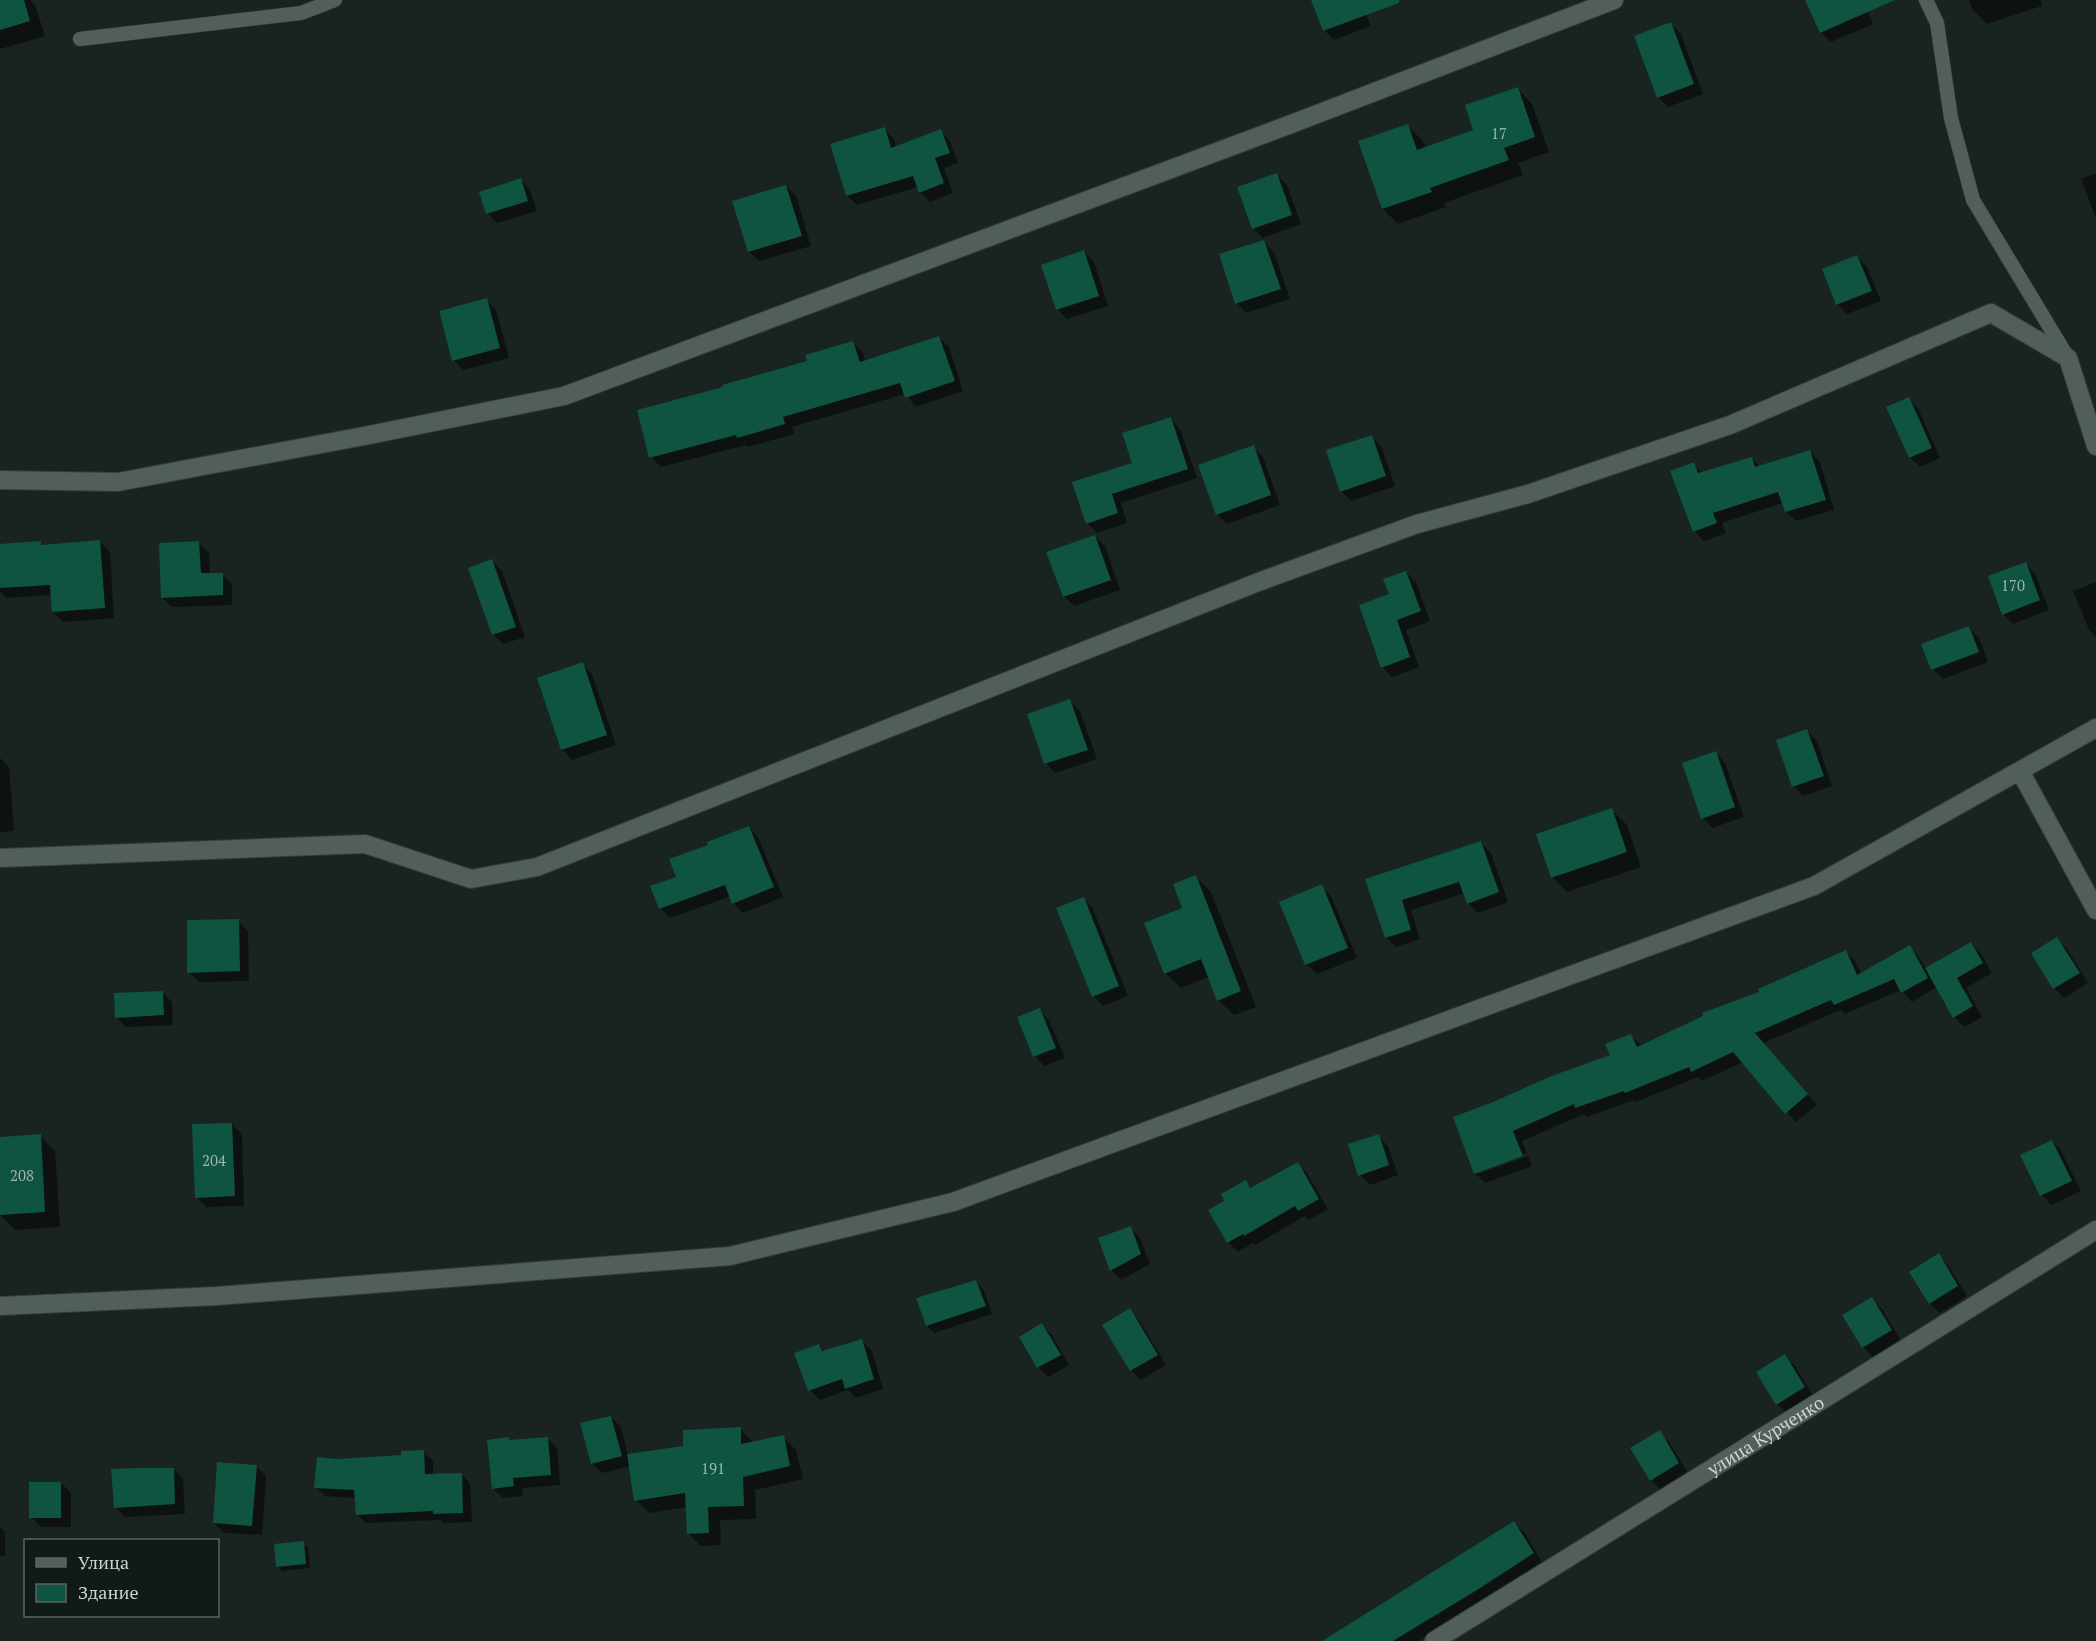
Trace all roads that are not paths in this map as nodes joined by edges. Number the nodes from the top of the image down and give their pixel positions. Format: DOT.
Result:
graph roads {
  1 [pos="335,0"];
  2 [pos="1614,0"];
  3 [pos="1926,0"];
  4 [pos="80,39"];
  5 [pos="2068,358"];
  6 [pos="2096,446"];
  7 [pos="0,480"];
  8 [pos="2096,729"];
  9 [pos="2020,771"];
  10 [pos="0,858"];
  11 [pos="2096,910"];
  12 [pos="2096,1230"];
  13 [pos="0,1306"];
  14 [pos="1434,1641"];
  1 -- 4 [label="lane"];
  2 -- 7 [label="street"];
  3 -- 5 [label="lane"];
  5 -- 6 [label="street"];
  5 -- 10 [label="street"];
  8 -- 9 [label="street"];
  9 -- 11 [label="street"];
  9 -- 13 [label="street"];
  12 -- 14 [label="street, улица Курченко"];
}
